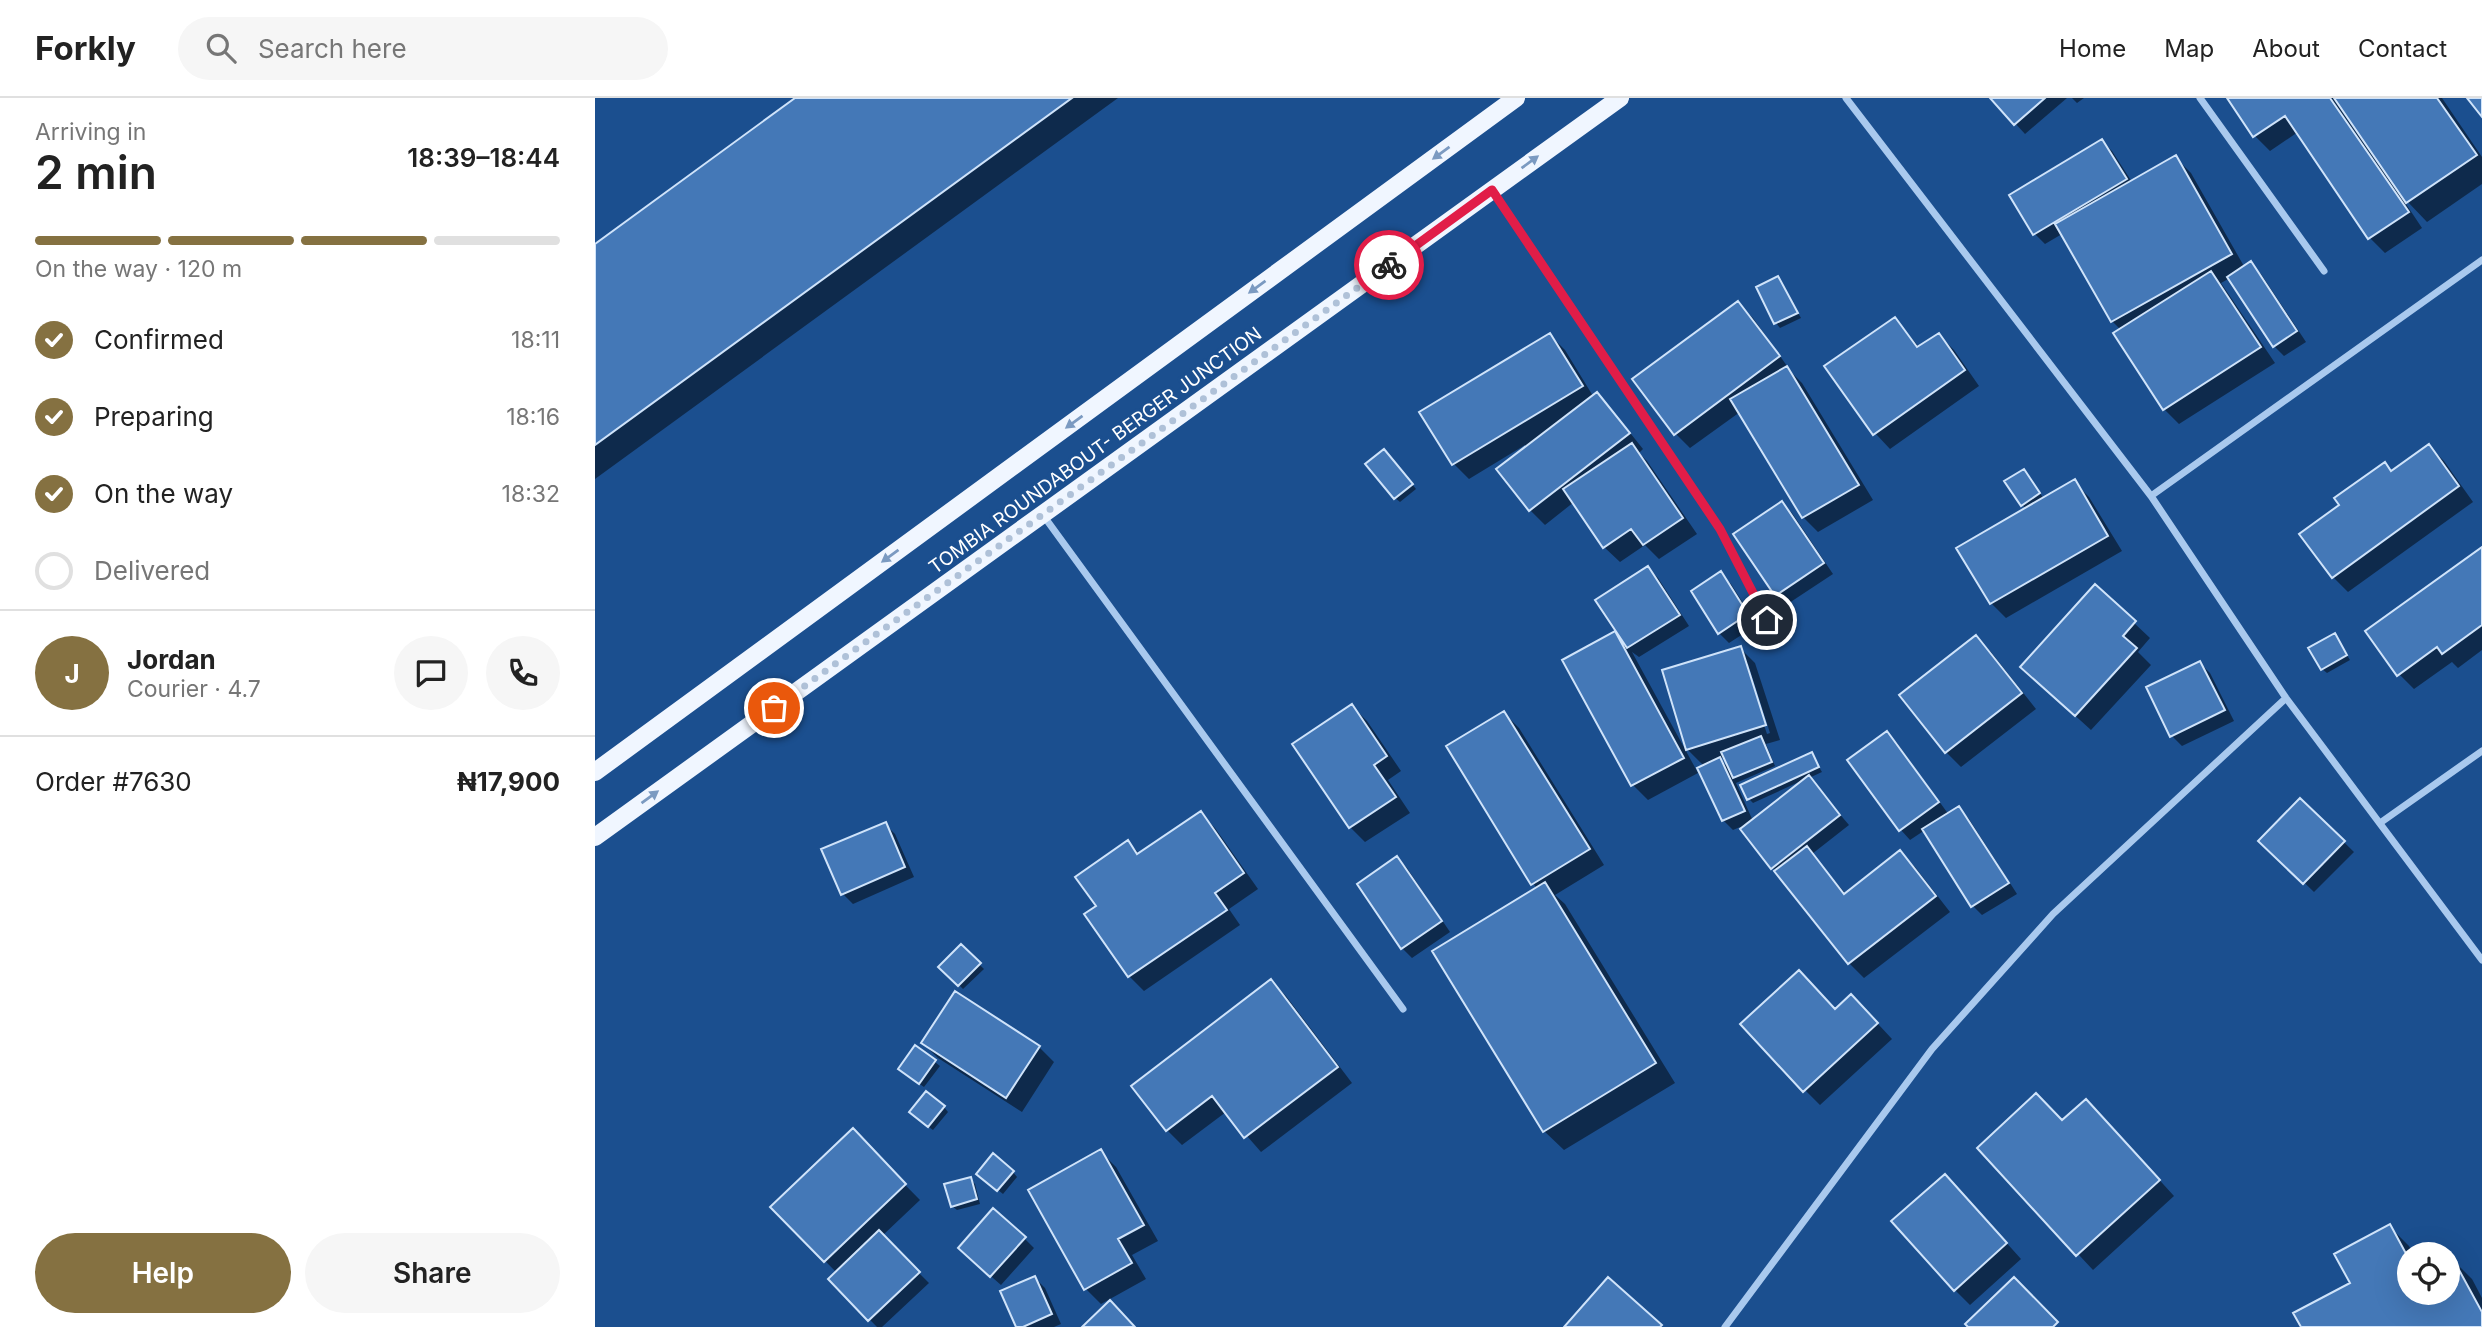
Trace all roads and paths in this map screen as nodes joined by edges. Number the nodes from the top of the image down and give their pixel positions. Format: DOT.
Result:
graph roads {
  1 [pos="1515,98"];
  2 [pos="1620,98"];
  3 [pos="1846,98"];
  4 [pos="2200,98"];
  5 [pos="1492,190"];
  6 [pos="2482,260"];
  7 [pos="2323,271"];
  8 [pos="2151,496"];
  9 [pos="1042,514"];
  10 [pos="1767,620"];
  11 [pos="2286,698"];
  12 [pos="2482,751"];
  13 [pos="595,772"];
  14 [pos="2380,823"];
  15 [pos="595,837"];
  16 [pos="2482,960"];
  17 [pos="1403,1009"];
  18 [pos="1725,1327"];
  1 -- 13 [label="main road, TOMBIA ROUNDABOUT- BERGER JUNCTION, one-way"];
  5 -- 2 [label="main road, TOMBIA ROUNDABOUT- BERGER JUNCTION, one-way"];
  3 -- 8 [label="street"];
  4 -- 7 [label="street"];
  5 -- 9 [label="main road, TOMBIA ROUNDABOUT- BERGER JUNCTION"];
  5 -- 10 [label="street"];
  6 -- 8 [label="street"];
  8 -- 11 [label="street"];
  15 -- 9 [label="main road, TOMBIA ROUNDABOUT- BERGER JUNCTION, one-way"];
  9 -- 17 [label="street"];
  11 -- 14 [label="street"];
  11 -- 18 [label="street"];
  12 -- 14 [label="street"];
  14 -- 16 [label="street"];
}
